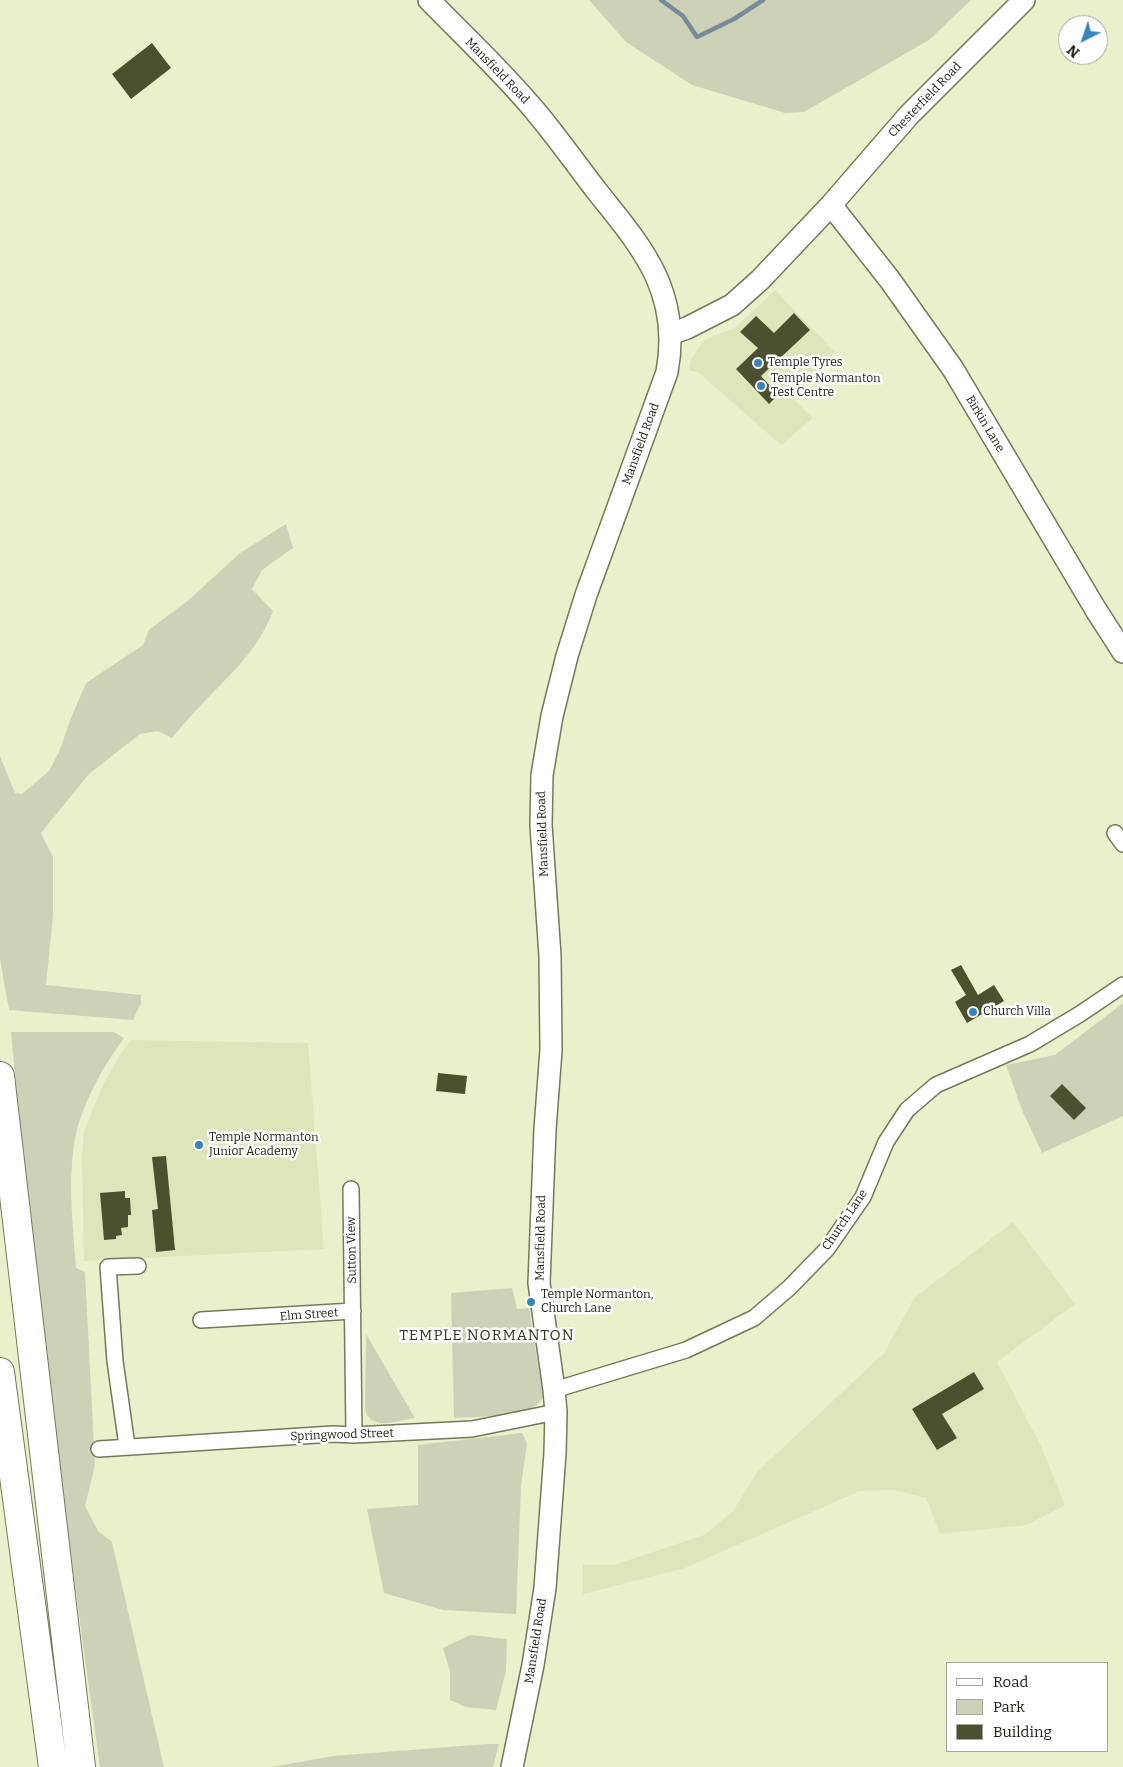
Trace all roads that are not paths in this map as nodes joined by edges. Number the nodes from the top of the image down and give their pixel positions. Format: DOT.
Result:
graph roads {
  1 [pos="429,0"];
  2 [pos="1024,0"];
  3 [pos="831,205"];
  4 [pos="670,334"];
  5 [pos="1123,652"];
  6 [pos="1123,985"];
  7 [pos="0,1076"];
  8 [pos="351,1189"];
  9 [pos="138,1266"];
  10 [pos="354,1312"];
  11 [pos="201,1320"];
  12 [pos="0,1372"];
  13 [pos="554,1390"];
  14 [pos="556,1412"];
  15 [pos="354,1435"];
  16 [pos="127,1446"];
  17 [pos="99,1449"];
  18 [pos="53,1767"];
  19 [pos="81,1767"];
  20 [pos="512,1767"];
  1 -- 4 [label="main road, Mansfield Road"];
  2 -- 3 [label="main road, Chesterfield Road"];
  3 -- 4 [label="main road, Chesterfield Road"];
  3 -- 5 [label="main road, Birkin Lane"];
  4 -- 13 [label="main road, Mansfield Road"];
  6 -- 13 [label="street, Church Lane"];
  7 -- 19 [label="highway"];
  8 -- 10 [label="street, Sutton View"];
  9 -- 16 [label="street"];
  10 -- 11 [label="street, Elm Street"];
  10 -- 15 [label="street, Elm Street"];
  12 -- 18 [label="highway"];
  13 -- 14 [label="main road, Mansfield Road"];
  14 -- 15 [label="street, Springwood Street"];
  14 -- 20 [label="main road, Mansfield Road"];
  15 -- 16 [label="street, Springwood Street"];
  16 -- 17 [label="street, Springwood Street"];
}
